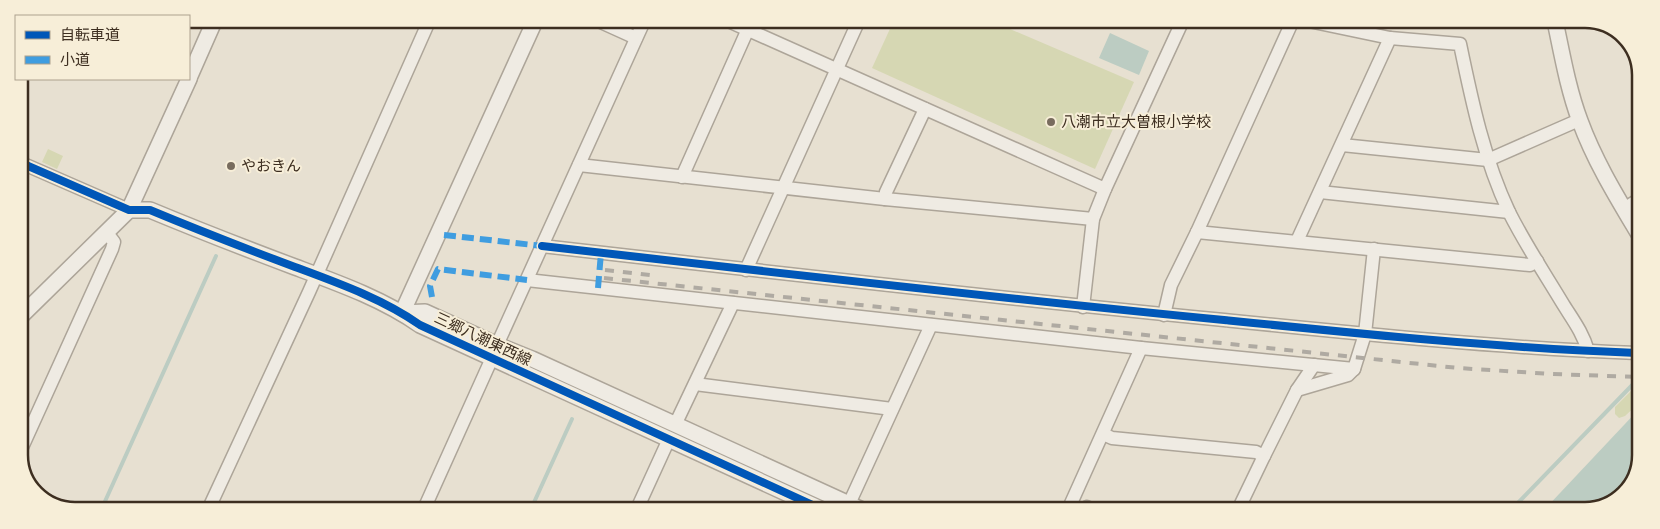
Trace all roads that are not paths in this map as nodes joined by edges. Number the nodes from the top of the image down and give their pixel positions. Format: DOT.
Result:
graph roads {
  1 [pos="211,28"];
  2 [pos="426,28"];
  3 [pos="532,28"];
  4 [pos="614,28"];
  5 [pos="641,28"];
  6 [pos="748,28"];
  7 [pos="758,28"];
  8 [pos="855,28"];
  9 [pos="1179,28"];
  10 [pos="1289,28"];
  11 [pos="1342,28"];
  12 [pos="1556,28"];
  13 [pos="636,38"];
  14 [pos="1390,38"];
  15 [pos="836,69"];
  16 [pos="190,76"];
  17 [pos="188,80"];
  18 [pos="924,109"];
  19 [pos="1579,120"];
  20 [pos="1342,145"];
  21 [pos="1488,160"];
  22 [pos="28,166"];
  23 [pos="579,166"];
  24 [pos="682,177"];
  25 [pos="782,187"];
  26 [pos="1106,189"];
  27 [pos="1320,192"];
  28 [pos="885,199"];
  29 [pos="1632,204"];
  30 [pos="1624,209"];
  31 [pos="129,210"];
  32 [pos="1510,212"];
  33 [pos="1093,219"];
  34 [pos="1632,222"];
  35 [pos="1197,232"];
  36 [pos="108,233"];
  37 [pos="1297,241"];
  38 [pos="542,246"];
  39 [pos="1374,249"];
  40 [pos="1537,261"];
  41 [pos="746,270"];
  42 [pos="316,275"];
  43 [pos="526,280"];
  44 [pos="732,303"];
  45 [pos="1083,307"];
  46 [pos="28,309"];
  47 [pos="402,312"];
  48 [pos="1164,315"];
  49 [pos="931,325"];
  50 [pos="1365,334"];
  51 [pos="1140,348"];
  52 [pos="1588,351"];
  53 [pos="494,352"];
  54 [pos="1632,353"];
  55 [pos="1314,365"];
  56 [pos="1354,369"];
  57 [pos="694,384"];
  58 [pos="1297,390"];
  59 [pos="892,409"];
  60 [pos="672,432"];
  61 [pos="28,434"];
  62 [pos="1103,434"];
  63 [pos="1264,456"];
  64 [pos="212,502"];
  65 [pos="427,502"];
  66 [pos="640,502"];
  67 [pos="807,502"];
  68 [pos="842,502"];
  69 [pos="856,502"];
  70 [pos="1072,502"];
  71 [pos="1242,502"];
  1 -- 16 [label="street"];
  2 -- 42 [label="street"];
  3 -- 47 [label="street"];
  4 -- 13 [label="street"];
  5 -- 13 [label="street"];
  6 -- 24 [label="street"];
  7 -- 15 [label="street"];
  8 -- 15 [label="street"];
  9 -- 26 [label="street"];
  10 -- 35 [label="street"];
  11 -- 14 [label="street"];
  12 -- 19 [label="street"];
  13 -- 23 [label="street"];
  14 -- 20 [label="street"];
  14 -- 21 [label="street"];
  15 -- 18 [label="street"];
  15 -- 25 [label="street"];
  17 -- 31 [label="street"];
  18 -- 26 [label="street"];
  18 -- 28 [label="street"];
  19 -- 21 [label="street"];
  19 -- 30 [label="street"];
  20 -- 21 [label="street"];
  20 -- 27 [label="street"];
  21 -- 32 [label="street"];
  22 -- 31 [label="street"];
  23 -- 24 [label="street"];
  23 -- 38 [label="street"];
  24 -- 25 [label="street"];
  25 -- 28 [label="street"];
  25 -- 41 [label="street"];
  26 -- 33 [label="street"];
  27 -- 32 [label="street"];
  27 -- 37 [label="street"];
  28 -- 33 [label="street"];
  29 -- 30 [label="street"];
  30 -- 34 [label="street"];
  31 -- 36 [label="street"];
  31 -- 42 [label="street, 三郷八潮東西線"];
  32 -- 40 [label="street"];
  33 -- 45 [label="street"];
  35 -- 37 [label="street"];
  35 -- 48 [label="street"];
  36 -- 46 [label="street"];
  36 -- 61 [label="street"];
  37 -- 39 [label="street"];
  38 -- 41 [label="street"];
  38 -- 43 [label="street"];
  39 -- 40 [label="street"];
  39 -- 50 [label="street"];
  40 -- 52 [label="street"];
  41 -- 45 [label="street"];
  42 -- 47 [label="street, 三郷八潮東西線"];
  42 -- 64 [label="street"];
  43 -- 44 [label="street"];
  43 -- 53 [label="street"];
  44 -- 49 [label="street"];
  44 -- 57 [label="street"];
  45 -- 48 [label="street"];
  47 -- 53 [label="street, 三郷八潮東西線"];
  48 -- 50 [label="street"];
  49 -- 51 [label="street"];
  49 -- 59 [label="street"];
  50 -- 52 [label="street"];
  50 -- 56 [label="street"];
  51 -- 55 [label="street"];
  51 -- 62 [label="street"];
  52 -- 54 [label="street"];
  53 -- 60 [label="street, 三郷八潮東西線"];
  53 -- 65 [label="street"];
  55 -- 56 [label="street"];
  55 -- 58 [label="street"];
  56 -- 58 [label="street"];
  57 -- 59 [label="street"];
  57 -- 60 [label="street"];
  58 -- 63 [label="street"];
  59 -- 69 [label="street"];
  60 -- 66 [label="street"];
  60 -- 67 [label="street, 三郷八潮東西線"];
  60 -- 68 [label="street, 三郷八潮東西線"];
  62 -- 63 [label="street"];
  62 -- 70 [label="street"];
  63 -- 71 [label="street"];
}
